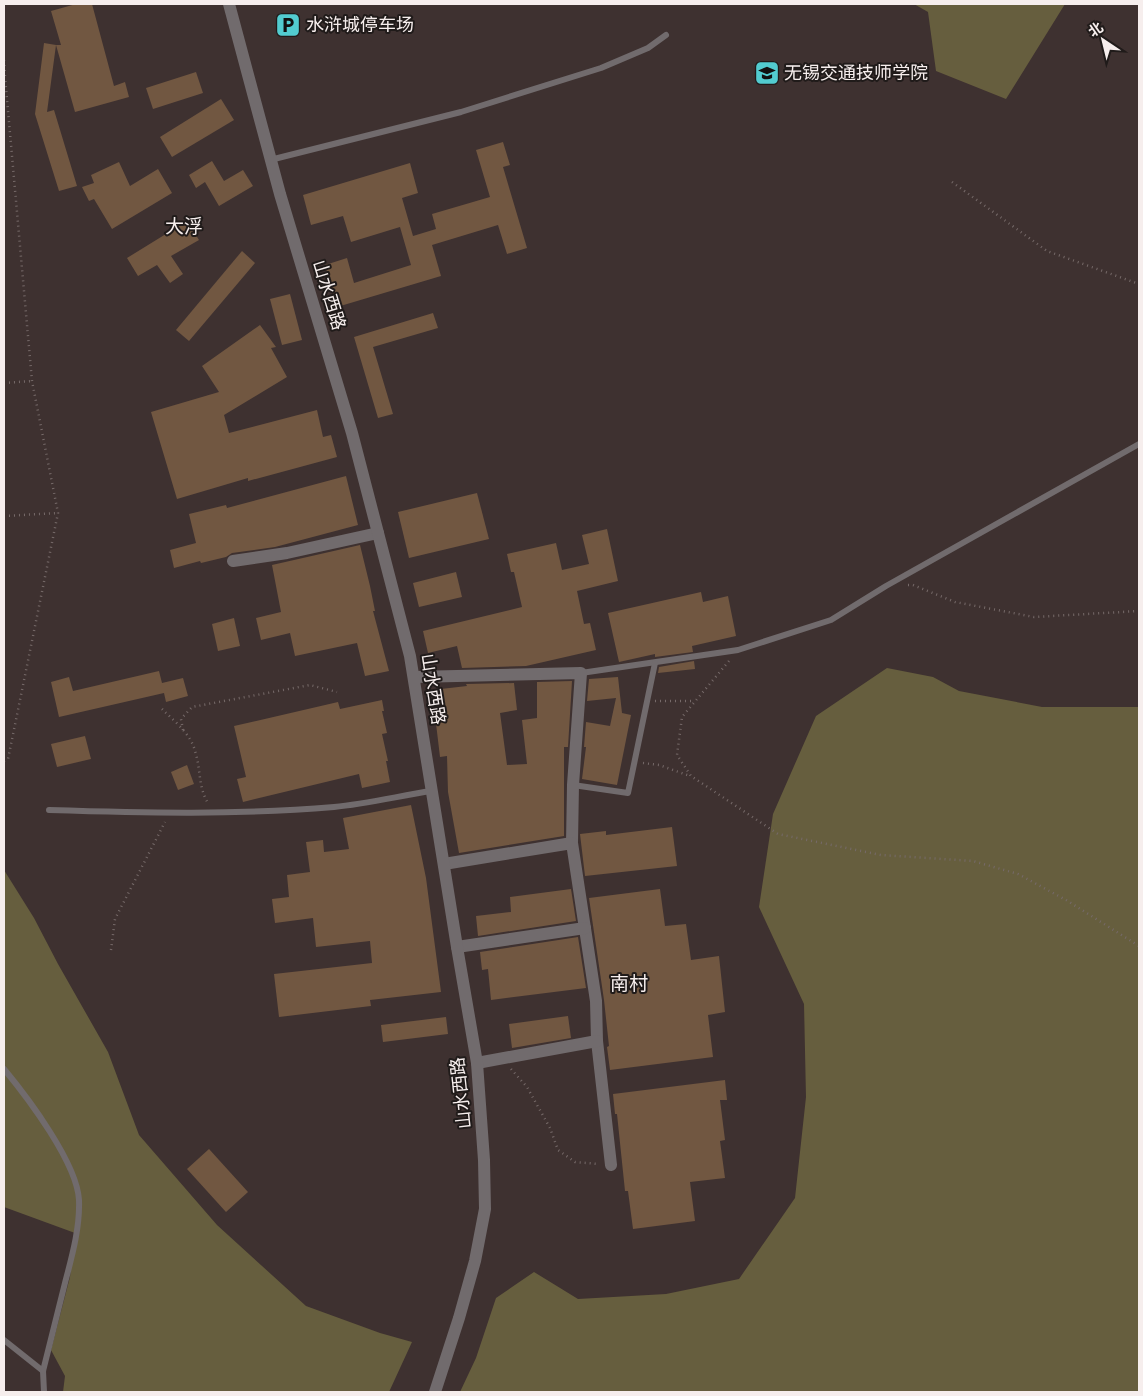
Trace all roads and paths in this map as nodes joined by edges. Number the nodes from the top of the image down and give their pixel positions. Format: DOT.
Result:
graph roads {
  1 [pos="229,4"];
  2 [pos="666,35"];
  3 [pos="4,60"];
  4 [pos="4,77"];
  5 [pos="270,160"];
  6 [pos="952,182"];
  7 [pos="1139,284"];
  8 [pos="32,381"];
  9 [pos="4,383"];
  10 [pos="1139,444"];
  11 [pos="58,513"];
  12 [pos="4,516"];
  13 [pos="378,533"];
  14 [pos="233,561"];
  15 [pos="886,586"];
  16 [pos="1139,611"];
  17 [pos="738,650"];
  18 [pos="654,663"];
  19 [pos="581,673"];
  20 [pos="414,677"];
  21 [pos="337,692"];
  22 [pos="647,701"];
  23 [pos="694,701"];
  24 [pos="162,709"];
  25 [pos="183,730"];
  26 [pos="4,761"];
  27 [pos="634,762"];
  28 [pos="691,776"];
  29 [pos="573,785"];
  30 [pos="431,791"];
  31 [pos="49,810"];
  32 [pos="215,813"];
  33 [pos="170,814"];
  34 [pos="572,843"];
  35 [pos="444,864"];
  36 [pos="585,928"];
  37 [pos="1139,946"];
  38 [pos="457,947"];
  39 [pos="110,950"];
  40 [pos="597,1041"];
  41 [pos="501,1058"];
  42 [pos="477,1063"];
  43 [pos="4,1069"];
  44 [pos="611,1165"];
  45 [pos="4,1340"];
  46 [pos="43,1371"];
  47 [pos="44,1392"];
  48 [pos="435,1392"];
  1 -- 5 [label="street, 山水西路"];
  2 -- 5 [label="lane"];
  3 -- 4 [label="path"];
  4 -- 8 [label="path"];
  5 -- 13 [label="street, 山水西路"];
  6 -- 7 [label="path"];
  8 -- 9 [label="path"];
  8 -- 11 [label="path"];
  10 -- 15 [label="lane"];
  11 -- 12 [label="path"];
  11 -- 26 [label="path"];
  13 -- 14 [label="street"];
  13 -- 20 [label="street, 山水西路"];
  15 -- 16 [label="path"];
  15 -- 17 [label="lane"];
  17 -- 18 [label="lane"];
  17 -- 23 [label="path"];
  18 -- 19 [label="lane"];
  18 -- 22 [label="lane"];
  19 -- 20 [label="street"];
  19 -- 29 [label="street"];
  20 -- 30 [label="street, 山水西路"];
  21 -- 25 [label="path"];
  22 -- 23 [label="path"];
  22 -- 27 [label="lane"];
  23 -- 28 [label="path"];
  24 -- 25 [label="path"];
  25 -- 32 [label="path"];
  27 -- 28 [label="path"];
  27 -- 29 [label="lane"];
  28 -- 37 [label="path"];
  29 -- 34 [label="street"];
  30 -- 32 [label="lane"];
  30 -- 35 [label="street, 山水西路"];
  31 -- 33 [label="lane"];
  32 -- 33 [label="lane"];
  33 -- 39 [label="path"];
  34 -- 35 [label="street"];
  34 -- 36 [label="street"];
  35 -- 38 [label="street, 山水西路"];
  36 -- 38 [label="street"];
  36 -- 40 [label="street"];
  38 -- 42 [label="street, 山水西路"];
  40 -- 41 [label="street"];
  40 -- 44 [label="street"];
  41 -- 42 [label="street"];
  41 -- 44 [label="path"];
  42 -- 48 [label="street, 山水西路"];
  43 -- 46 [label="lane"];
  45 -- 46 [label="lane"];
  46 -- 47 [label="lane"];
}
